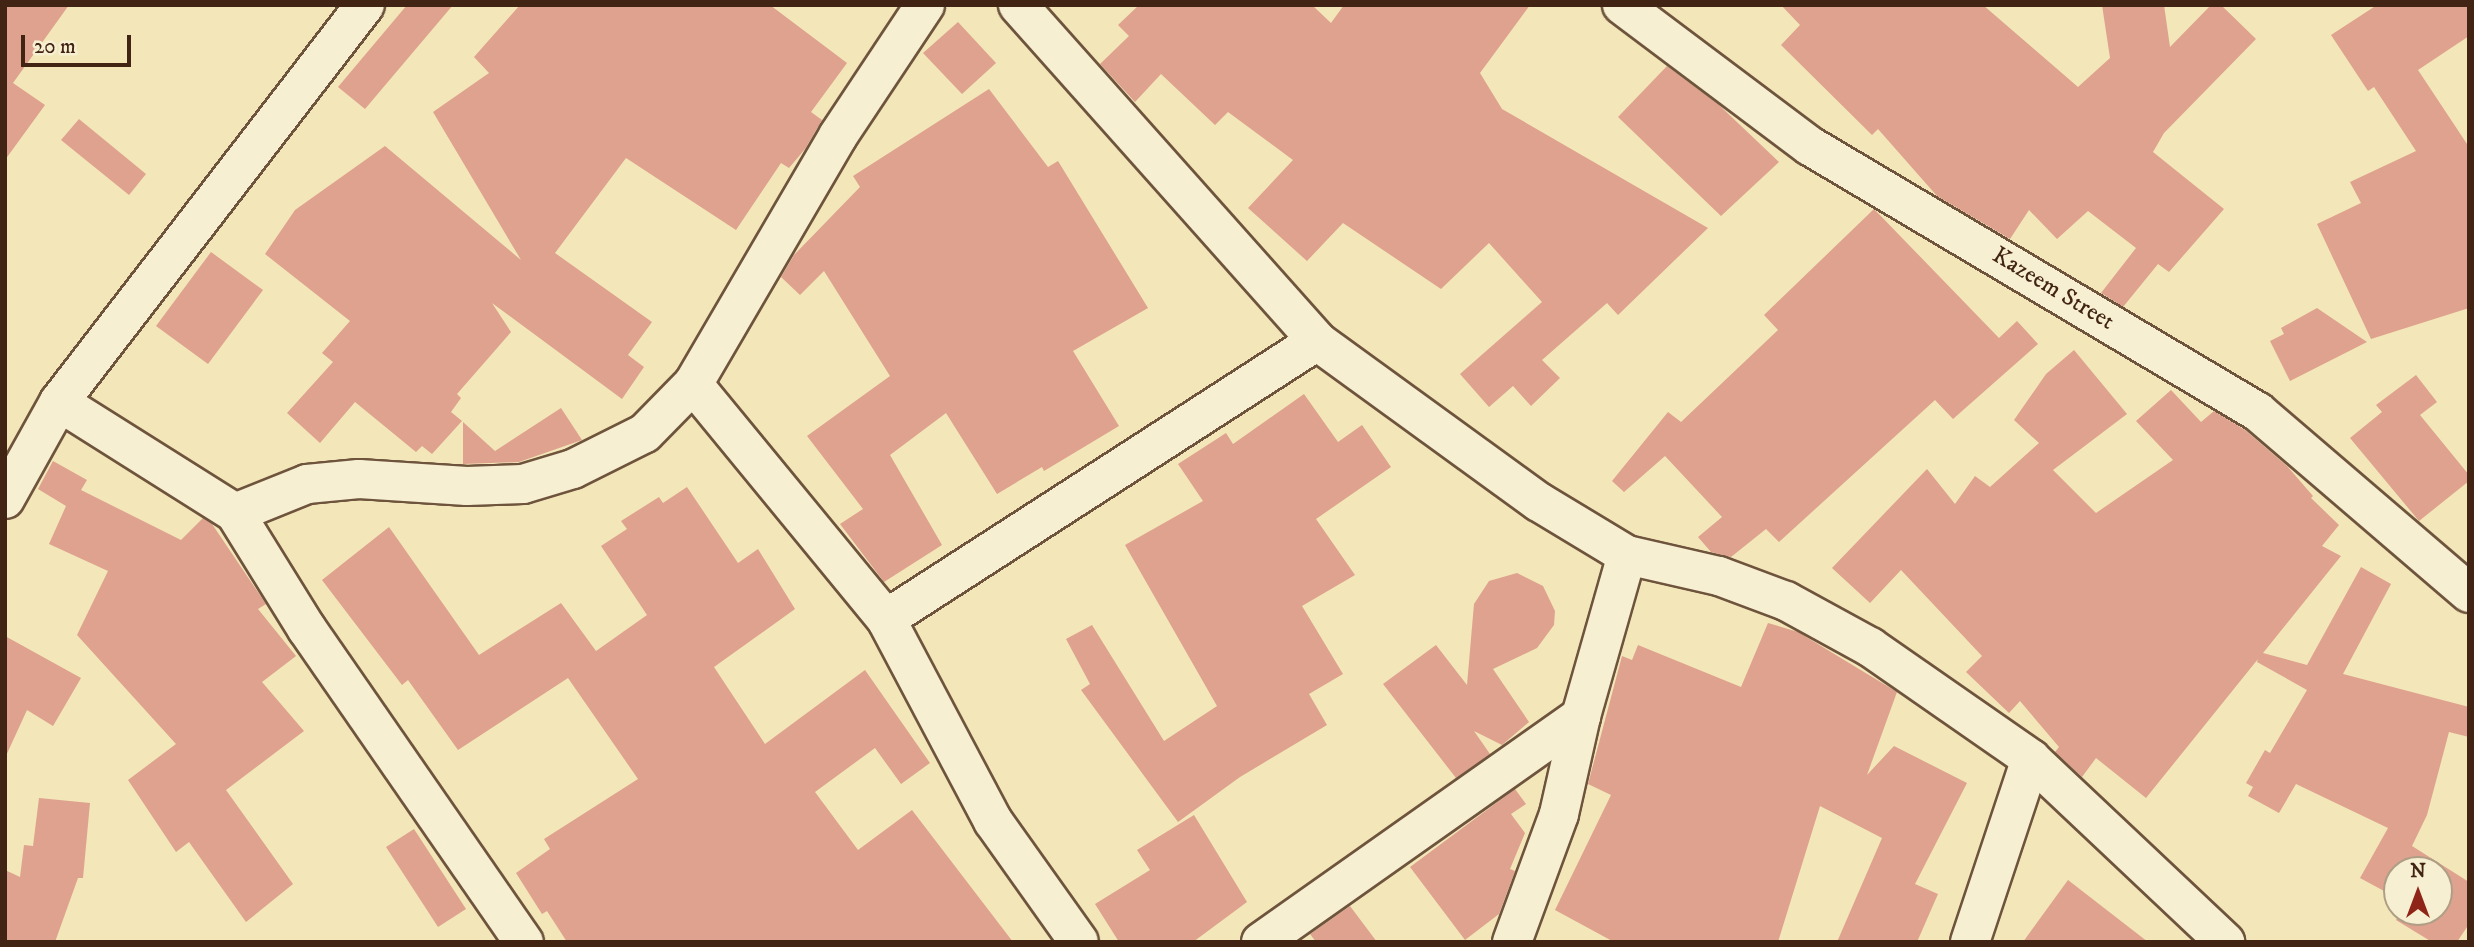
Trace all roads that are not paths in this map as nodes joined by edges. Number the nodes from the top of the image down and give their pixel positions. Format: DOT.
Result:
graph roads {
  1 [pos="365,5"];
  2 [pos="925,5"];
  3 [pos="1017,5"];
  4 [pos="1622,5"];
  5 [pos="1317,341"];
  6 [pos="693,384"];
  7 [pos="59,402"];
  8 [pos="5,499"];
  9 [pos="235,513"];
  10 [pos="1627,555"];
  11 [pos="2469,593"];
  12 [pos="886,618"];
  13 [pos="1581,716"];
  14 [pos="2031,759"];
  15 [pos="524,942"];
  16 [pos="1079,942"];
  17 [pos="1261,942"];
  18 [pos="1512,942"];
  19 [pos="1970,942"];
  20 [pos="2225,942"];
  1 -- 7 [label="street"];
  2 -- 6 [label="street"];
  3 -- 5 [label="street"];
  4 -- 11 [label="street, Kazeem Street"];
  5 -- 10 [label="street"];
  5 -- 12 [label="street"];
  6 -- 9 [label="street"];
  6 -- 12 [label="street"];
  7 -- 8 [label="street"];
  7 -- 9 [label="street"];
  9 -- 15 [label="street"];
  10 -- 13 [label="street"];
  10 -- 14 [label="street"];
  12 -- 16 [label="street"];
  13 -- 17 [label="street"];
  13 -- 18 [label="street"];
  14 -- 19 [label="street"];
  14 -- 20 [label="street"];
}
